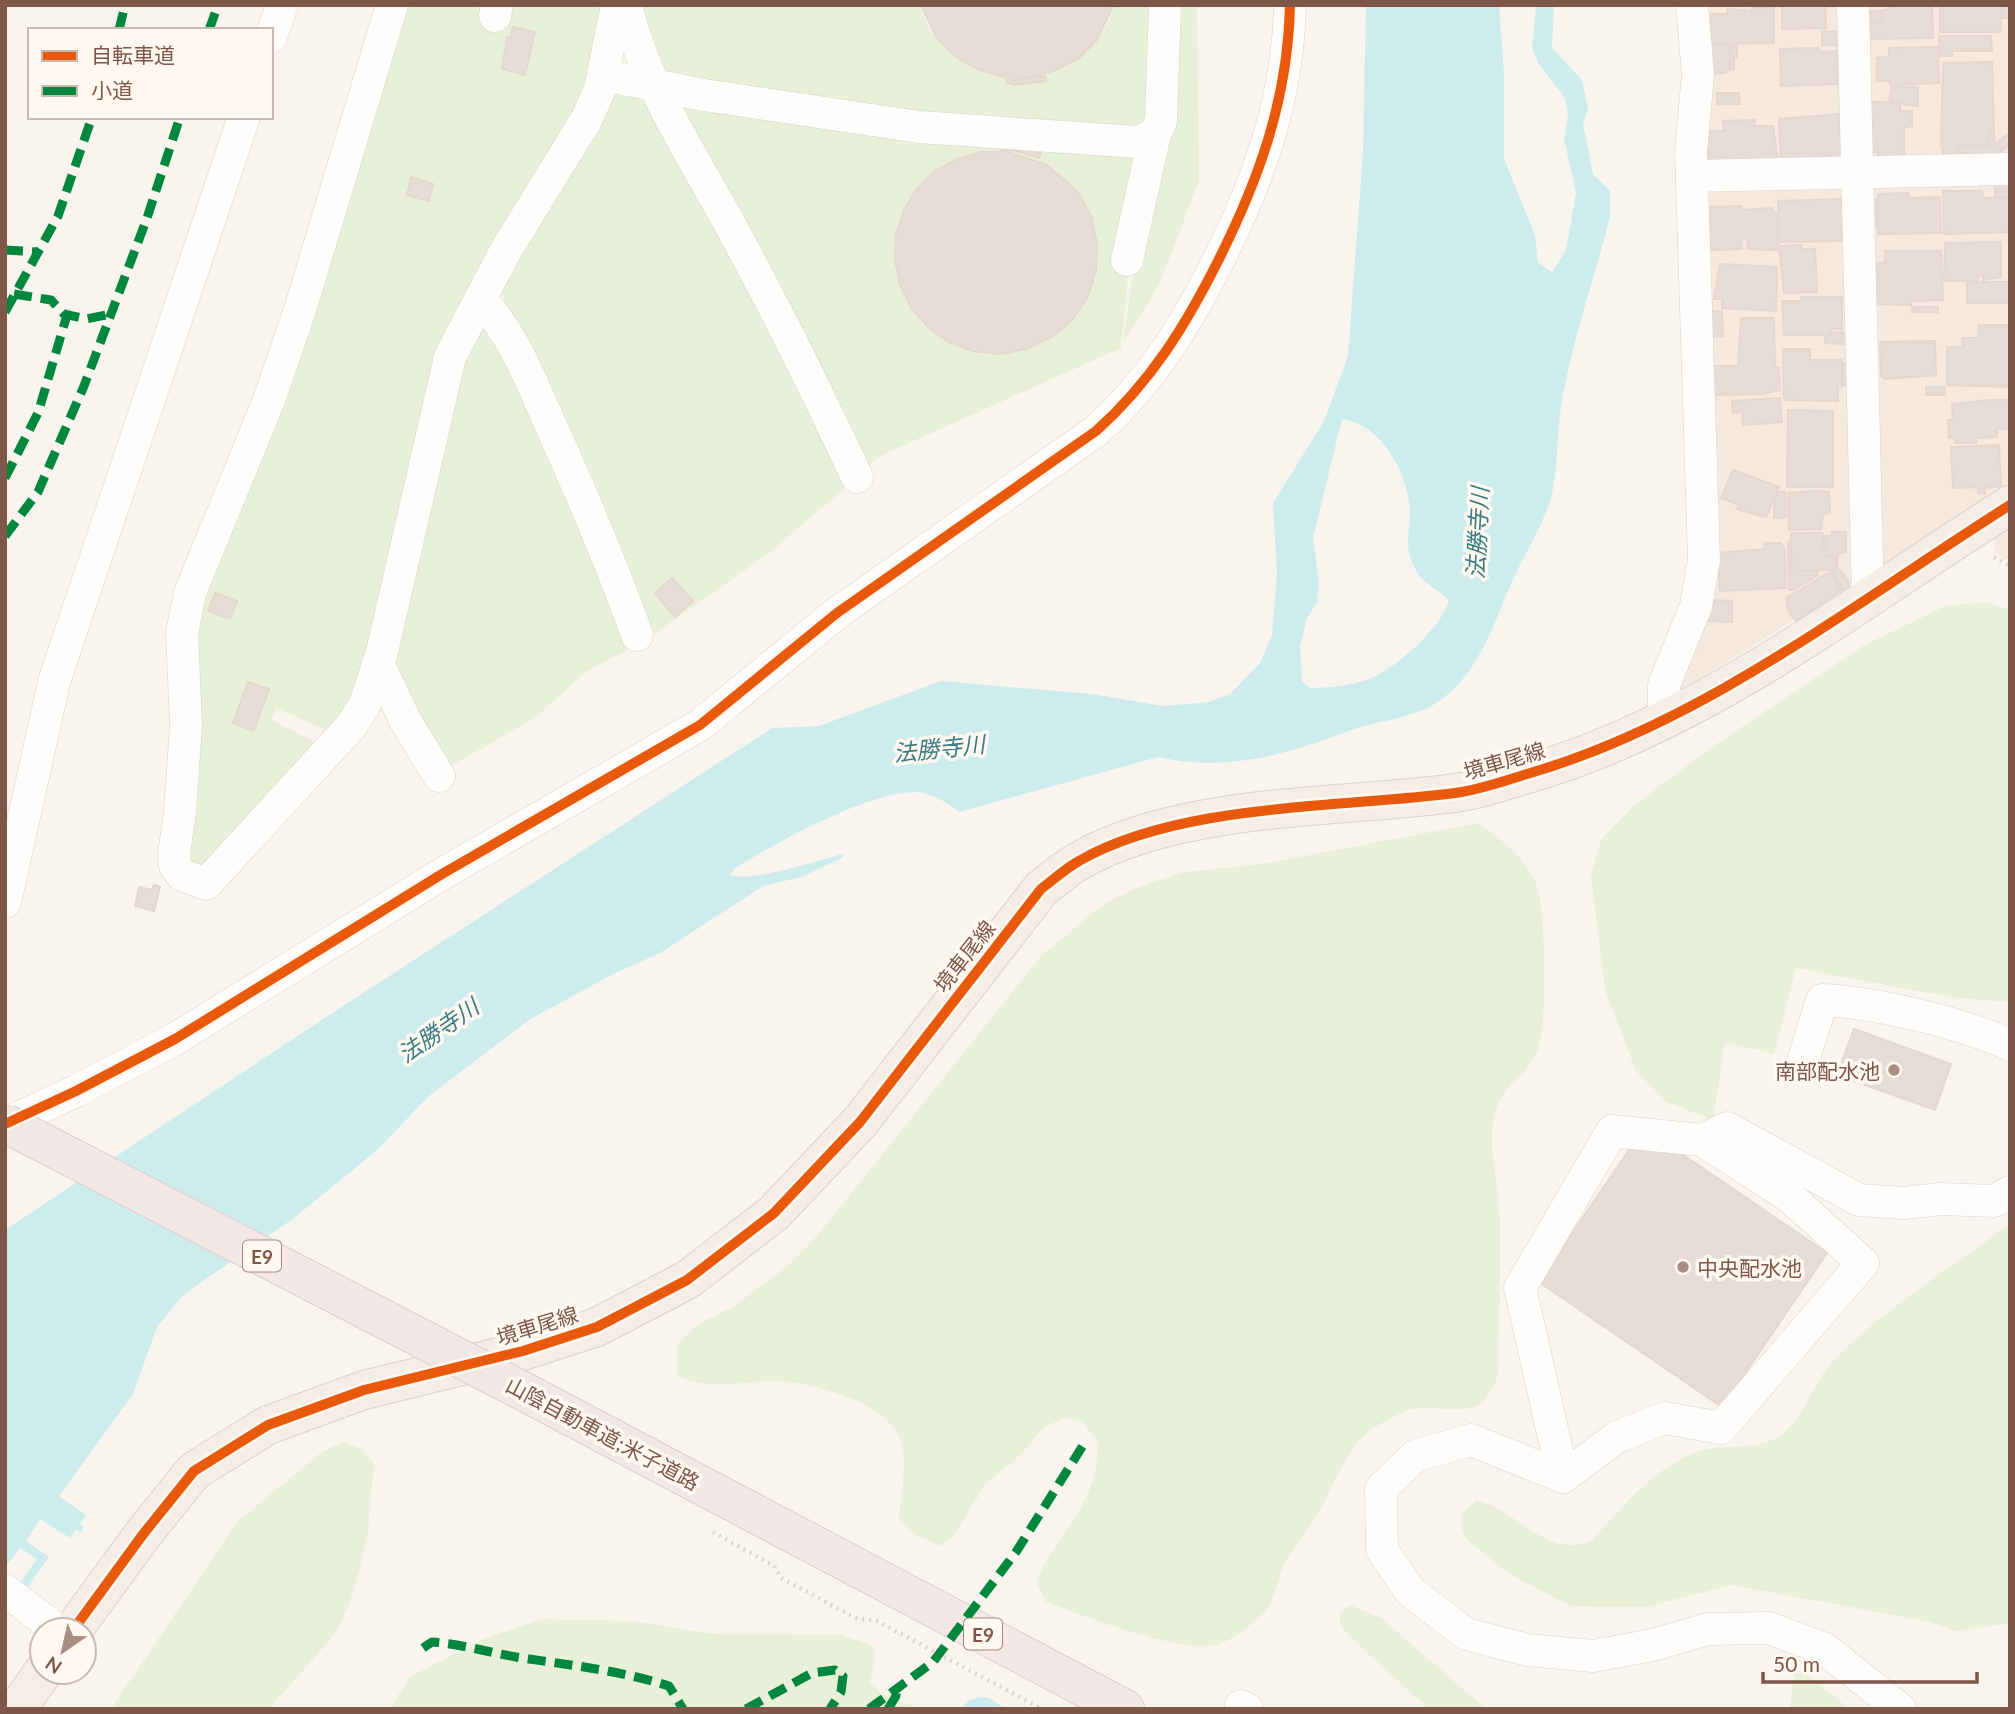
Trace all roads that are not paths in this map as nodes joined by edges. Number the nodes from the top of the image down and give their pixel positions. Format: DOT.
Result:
graph roads {
  1 [pos="282,5"];
  2 [pos="392,5"];
  3 [pos="617,5"];
  4 [pos="626,5"];
  5 [pos="1165,5"];
  6 [pos="1290,5"];
  7 [pos="1692,5"];
  8 [pos="1853,5"];
  9 [pos="273,31"];
  10 [pos="603,75"];
  11 [pos="654,85"];
  12 [pos="243,119"];
  13 [pos="1155,134"];
  14 [pos="2010,169"];
  15 [pos="1858,174"];
  16 [pos="1693,176"];
  17 [pos="1127,261"];
  18 [pos="480,299"];
  19 [pos="857,477"];
  20 [pos="2010,505"];
  21 [pos="1868,598"];
  22 [pos="637,635"];
  23 [pos="378,663"];
  24 [pos="1664,722"];
  25 [pos="439,776"];
  26 [pos="5,902"];
  27 [pos="2010,1045"];
  28 [pos="1804,1058"];
  29 [pos="5,1124"];
  30 [pos="1702,1140"];
  31 [pos="5,1143"];
  32 [pos="2010,1192"];
  33 [pos="515,1398"];
  34 [pos="1563,1476"];
  35 [pos="5,1590"];
  36 [pos="44,1616"];
  37 [pos="66,1616"];
  38 [pos="33,1686"];
  39 [pos="1061,1696"];
  40 [pos="17,1709"];
  41 [pos="1125,1709"];
  42 [pos="1900,1709"];
  1 -- 9 [label="street"];
  2 -- 23 [label="street"];
  3 -- 10 [label="street"];
  4 -- 11 [label="street"];
  5 -- 13 [label="street"];
  6 -- 29 [label="street"];
  7 -- 16 [label="street"];
  8 -- 15 [label="street"];
  10 -- 11 [label="street"];
  10 -- 18 [label="street"];
  11 -- 13 [label="street"];
  11 -- 19 [label="street"];
  12 -- 26 [label="street"];
  13 -- 17 [label="street"];
  14 -- 15 [label="street"];
  15 -- 16 [label="street"];
  15 -- 21 [label="street"];
  16 -- 24 [label="street"];
  18 -- 22 [label="street"];
  18 -- 23 [label="street"];
  20 -- 21 [label="main road, 境車尾線"];
  21 -- 24 [label="main road, 境車尾線"];
  23 -- 25 [label="street"];
  24 -- 37 [label="main road, 境車尾線"];
  27 -- 28 [label="street"];
  29 -- 33 [label="highway, 山陰自動車道;米子道路 / E9, bridge"];
  30 -- 32 [label="street"];
  30 -- 34 [label="street"];
  30 -- 34 [label="street"];
  31 -- 33 [label="highway, 山陰自動車道;米子道路 / E9"];
  33 -- 39 [label="highway, 山陰自動車道;米子道路 / E9"];
  34 -- 42 [label="street"];
  35 -- 36 [label="street"];
  38 -- 40 [label="main road"];
  39 -- 41 [label="highway, 山陰自動車道;米子道路 / E9"];
}
